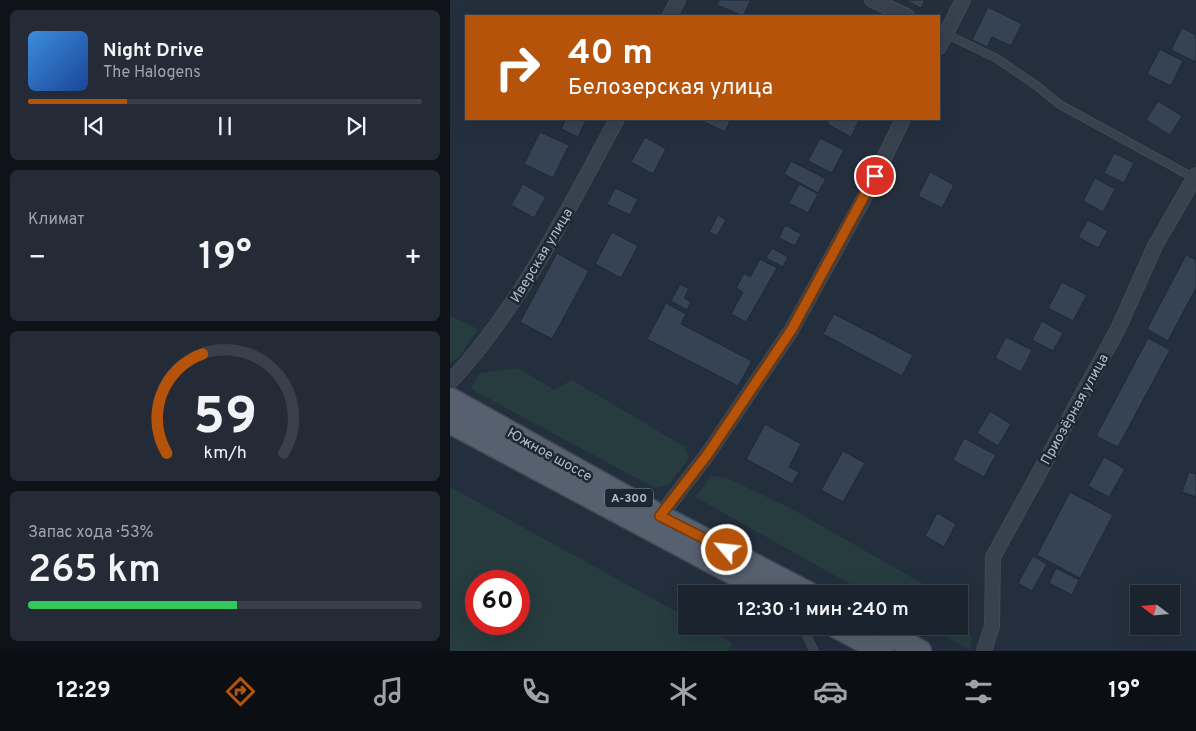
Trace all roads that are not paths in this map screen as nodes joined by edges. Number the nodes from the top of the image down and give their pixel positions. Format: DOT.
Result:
graph roads {
  1 [pos="678,0"];
  2 [pos="872,0"];
  3 [pos="963,0"];
  4 [pos="670,15"];
  5 [pos="905,15"];
  6 [pos="942,32"];
  7 [pos="615,120"];
  8 [pos="903,120"];
  9 [pos="1195,177"];
  10 [pos="450,382"];
  11 [pos="450,398"];
  12 [pos="450,422"];
  13 [pos="660,516"];
  14 [pos="755,585"];
  15 [pos="793,585"];
  16 [pos="806,635"];
  17 [pos="851,635"];
  18 [pos="889,635"];
  19 [pos="814,651"];
  20 [pos="882,651"];
  21 [pos="920,651"];
  22 [pos="984,651"];
  1 -- 4 [label="street"];
  2 -- 5 [label="street"];
  3 -- 6 [label="street"];
  6 -- 9 [label="lane"];
  7 -- 10 [label="street, Иверская улица"];
  8 -- 13 [label="street"];
  9 -- 22 [label="street, Приозёрная улица"];
  11 -- 13 [label="main road, Южное шоссе / А-300"];
  12 -- 14 [label="main road, Южное шоссе / А-300"];
  13 -- 15 [label="main road, Южное шоссе / А-300"];
  16 -- 19 [label="lane"];
  17 -- 20 [label="main road"];
  18 -- 21 [label="main road"];
}
